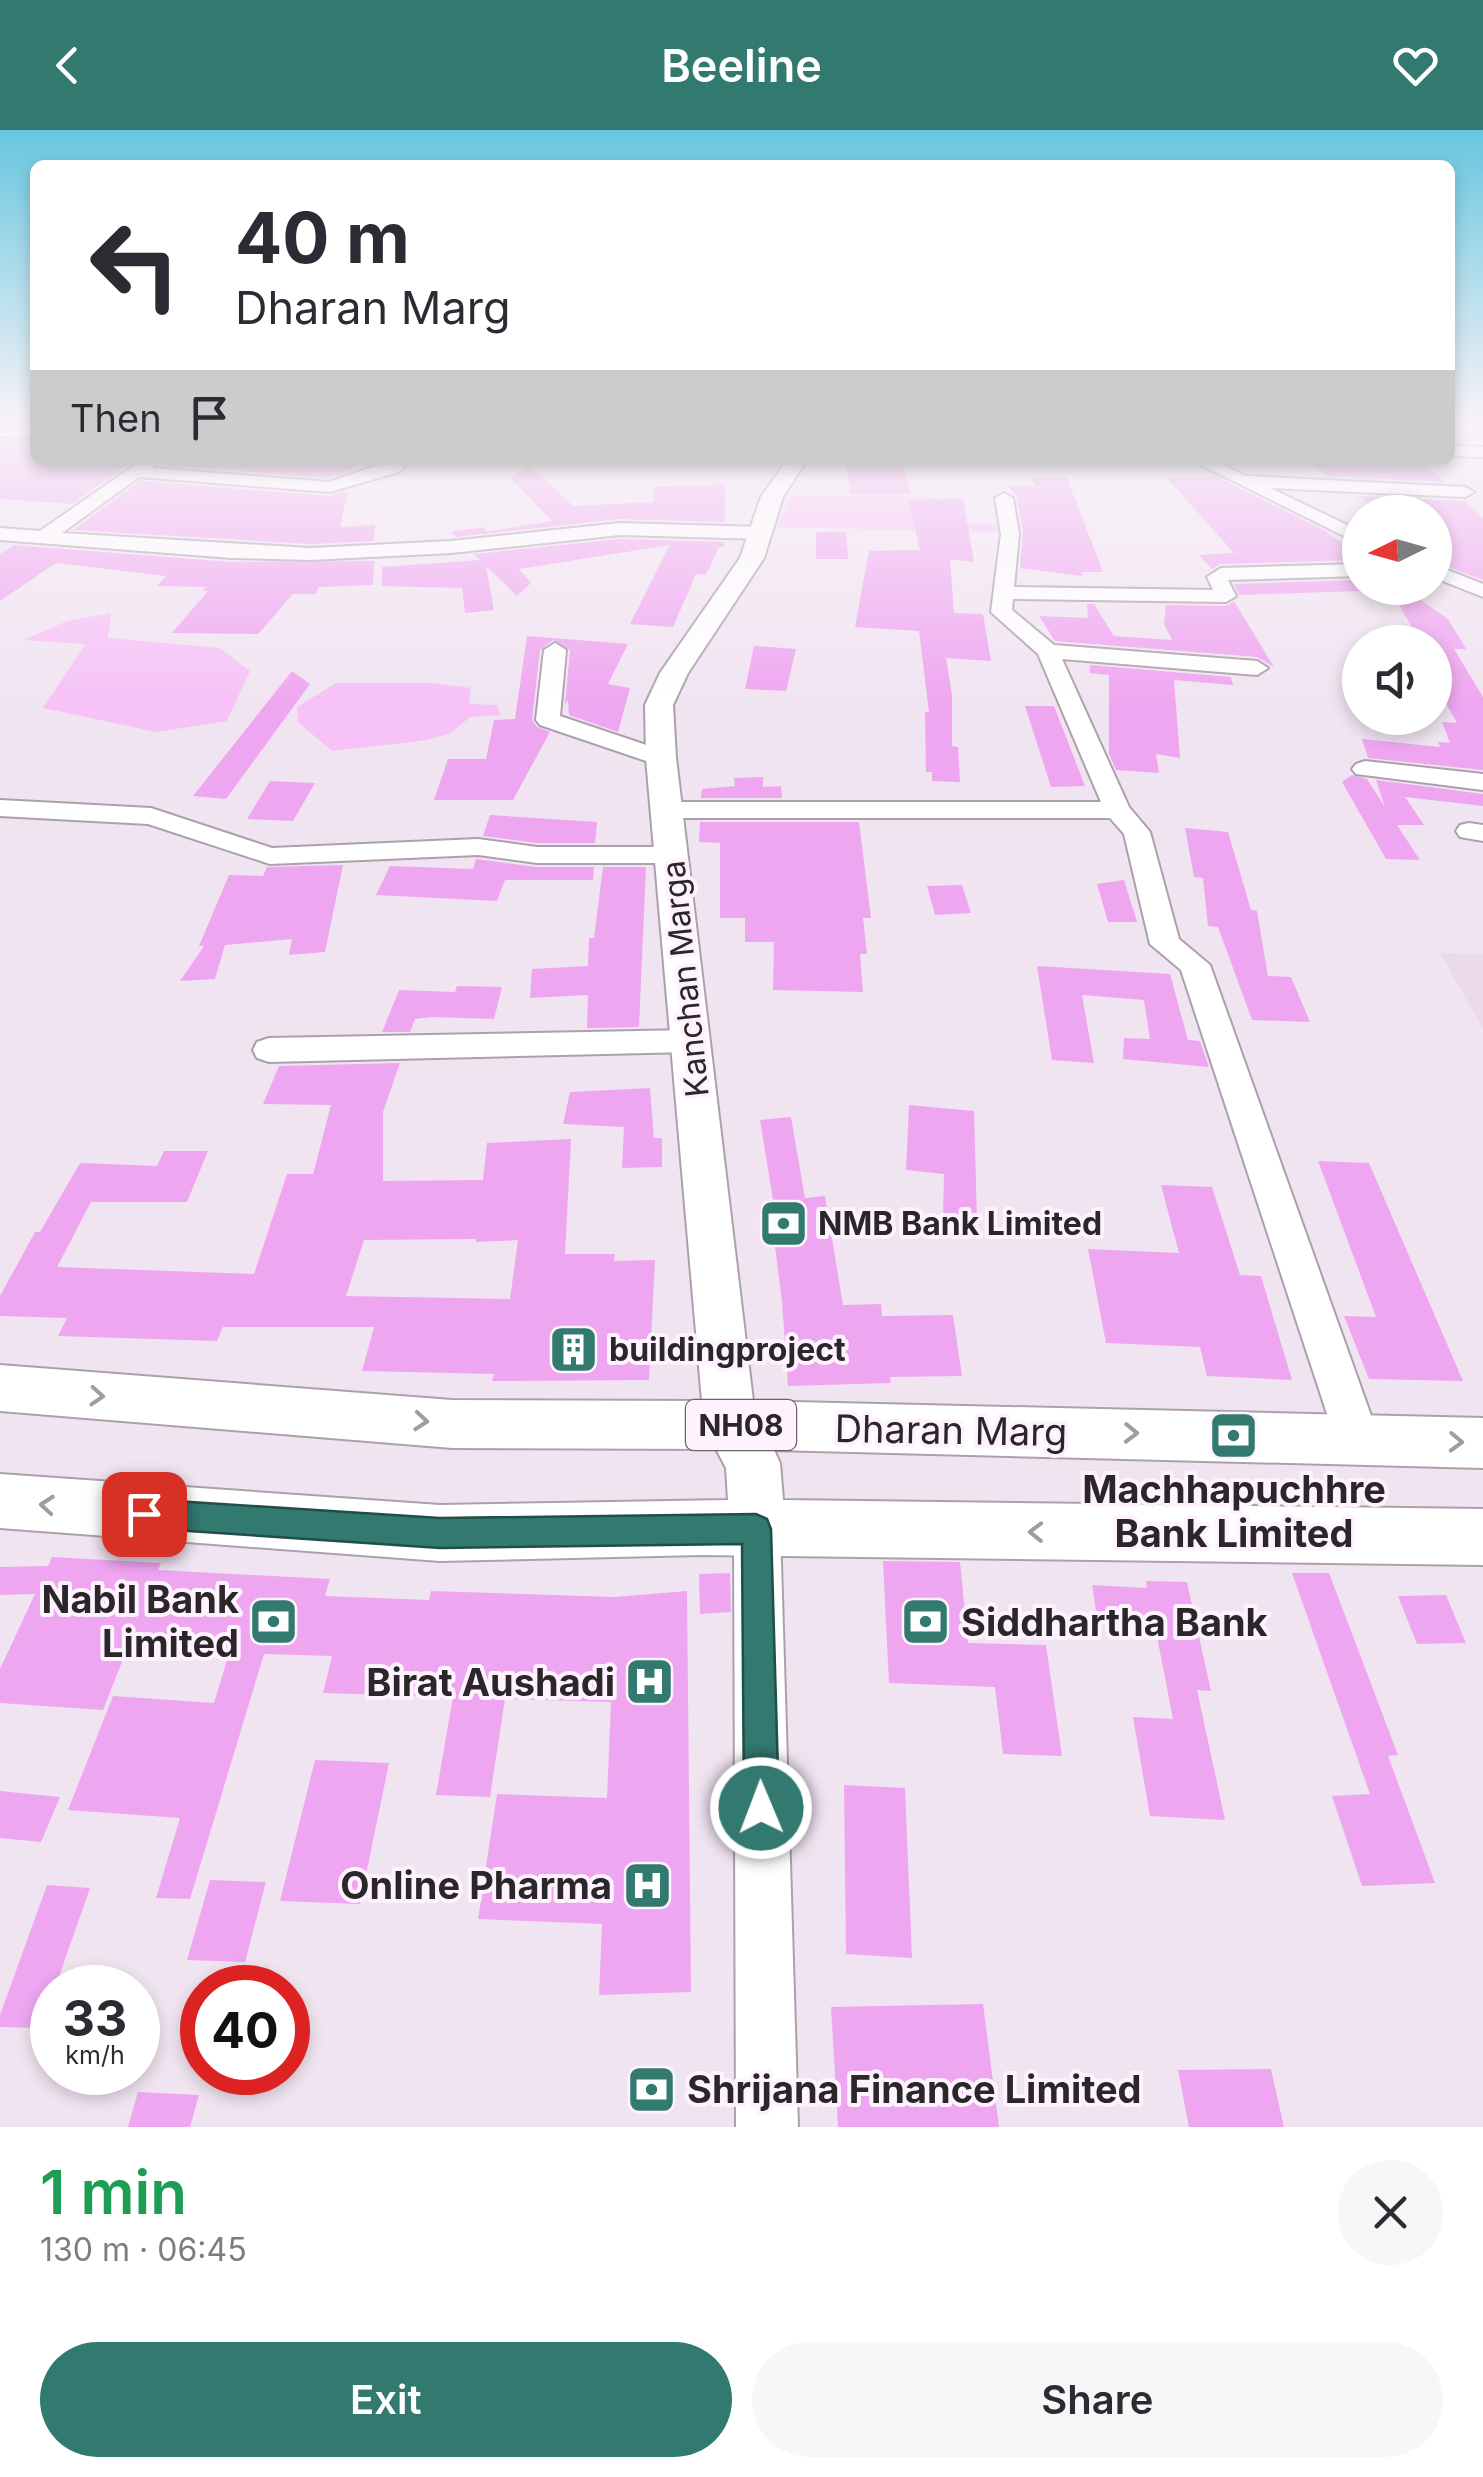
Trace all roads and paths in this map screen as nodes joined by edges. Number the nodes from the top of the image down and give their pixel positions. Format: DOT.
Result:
graph roads {
  1 [pos="72,517"];
  2 [pos="766,517"];
  3 [pos="1007,517"];
  4 [pos="1317,517"];
  5 [pos="1342,529"];
  6 [pos="762,533"];
  7 [pos="0,534"];
  8 [pos="44,537"];
  9 [pos="1342,571"];
  10 [pos="1452,579"];
  11 [pos="1483,591"];
  12 [pos="1004,593"];
  13 [pos="555,650"];
  14 [pos="1048,651"];
  15 [pos="1257,668"];
  16 [pos="661,758"];
  17 [pos="1366,769"];
  18 [pos="1483,782"];
  19 [pos="0,808"];
  20 [pos="667,810"];
  21 [pos="1117,810"];
  22 [pos="671,855"];
  23 [pos="691,1040"];
  24 [pos="269,1050"];
  25 [pos="0,1388"];
  26 [pos="730,1425"];
  27 [pos="1357,1438"];
  28 [pos="1483,1443"];
  29 [pos="0,1500"];
  30 [pos="756,1529"];
  31 [pos="1483,1536"];
  32 [pos="766,2127"];
  1 -- 8 [label="street"];
  2 -- 6 [label="main road, Kanchan Marga"];
  3 -- 12 [label="street"];
  4 -- 5 [label="street"];
  6 -- 8 [label="street"];
  6 -- 16 [label="main road, Kanchan Marga"];
  7 -- 8 [label="street"];
  9 -- 12 [label="street"];
  10 -- 11 [label="street"];
  12 -- 14 [label="street"];
  13 -- 16 [label="street"];
  14 -- 15 [label="street"];
  14 -- 21 [label="street"];
  16 -- 20 [label="main road, Kanchan Marga"];
  17 -- 18 [label="street"];
  19 -- 22 [label="street"];
  20 -- 21 [label="street"];
  20 -- 22 [label="main road, Kanchan Marga"];
  21 -- 27 [label="street"];
  22 -- 23 [label="main road, Kanchan Marga"];
  23 -- 24 [label="street"];
  23 -- 26 [label="main road, Kanchan Marga"];
  25 -- 26 [label="main road, Dharan Marg / NH08, one-way"];
  26 -- 27 [label="main road, Dharan Marg / NH08, one-way"];
  26 -- 30 [label="main road, Kanchan Marga"];
  27 -- 28 [label="main road, Dharan Marg / NH08, one-way"];
  30 -- 29 [label="main road, one-way"];
  31 -- 30 [label="main road, one-way"];
  30 -- 32 [label="street"];
}
